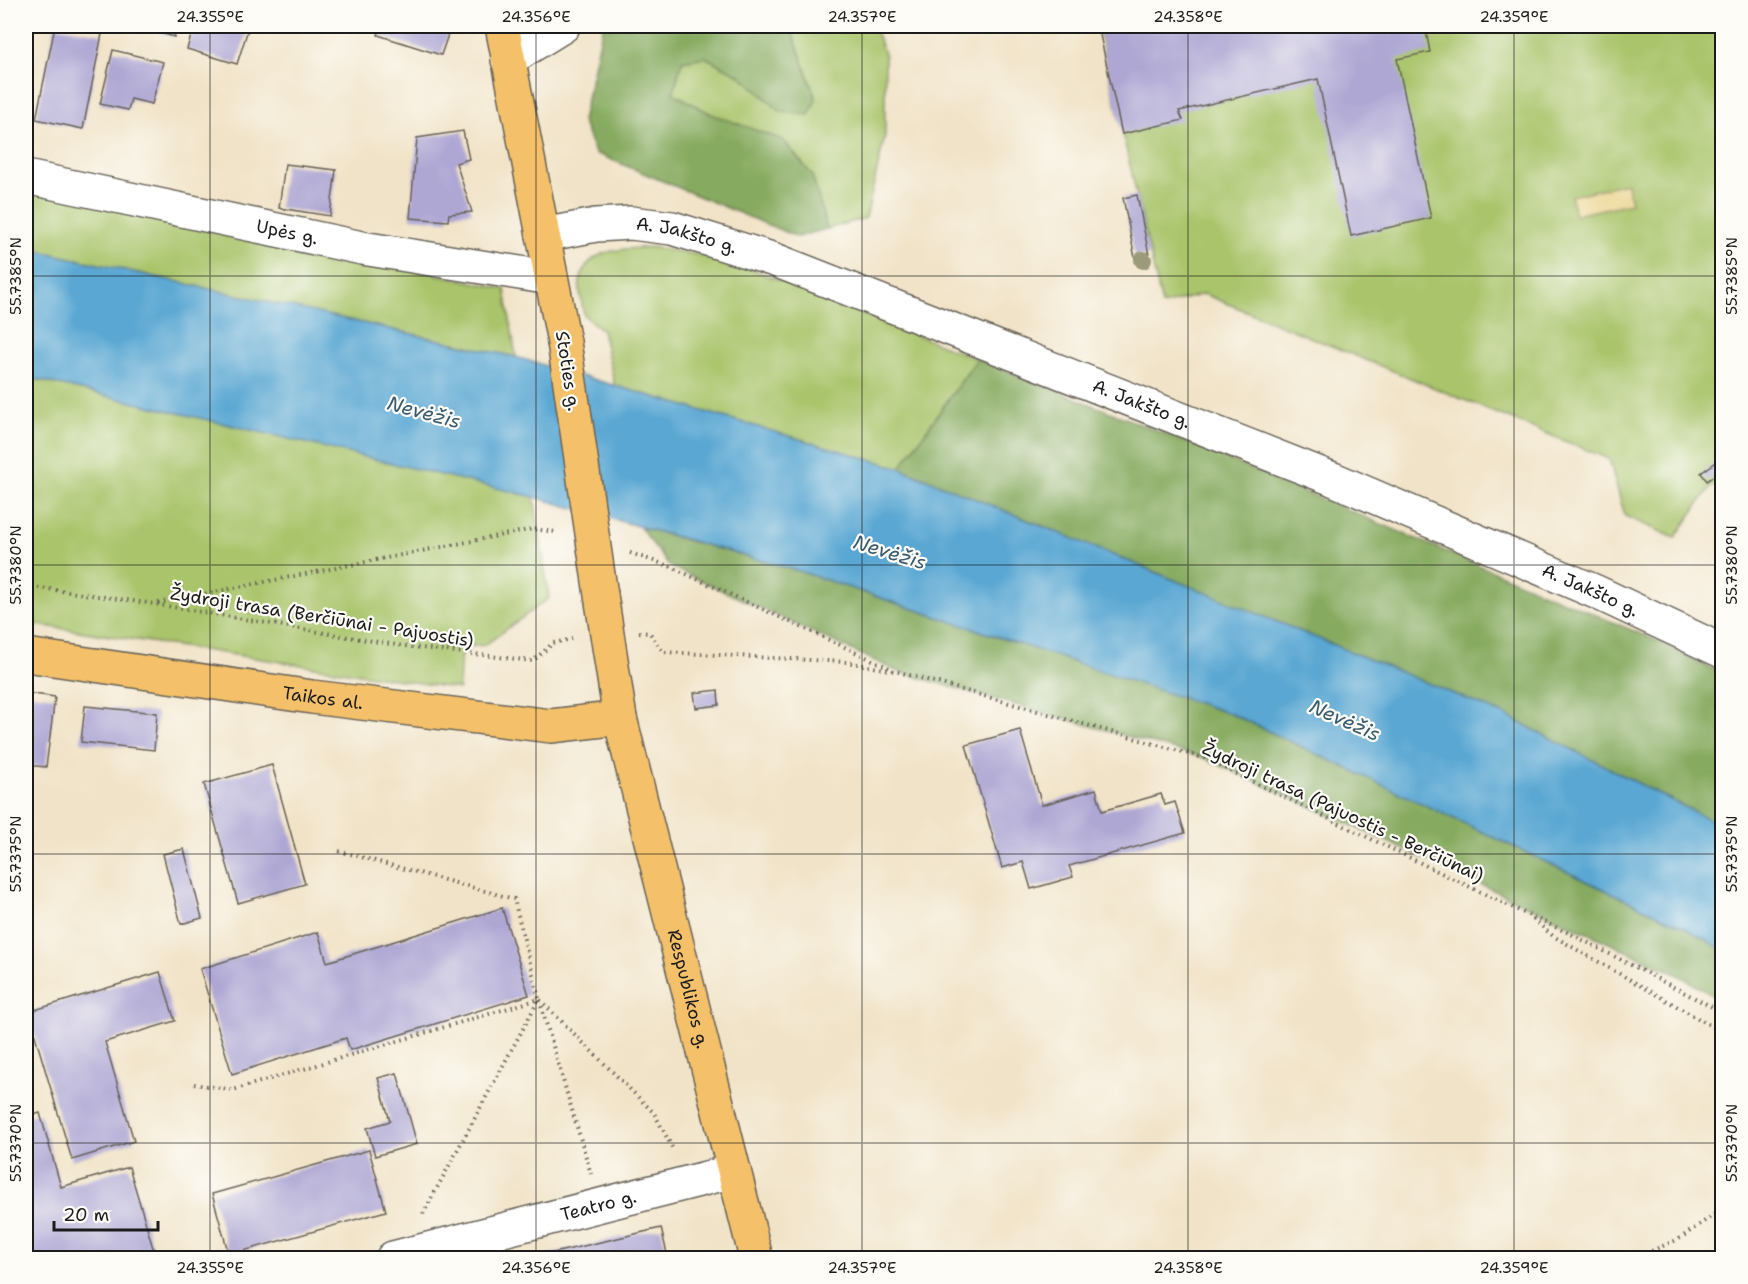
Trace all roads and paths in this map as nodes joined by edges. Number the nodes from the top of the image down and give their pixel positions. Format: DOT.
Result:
graph roads {
  1 [pos="502,26"];
  2 [pos="563,26"];
  3 [pos="508,60"];
  4 [pos="26,177"];
  5 [pos="543,235"];
  6 [pos="551,278"];
  7 [pos="533,528"];
  8 [pos="669,566"];
  9 [pos="26,586"];
  10 [pos="154,604"];
  11 [pos="607,632"];
  12 [pos="1722,651"];
  13 [pos="26,655"];
  14 [pos="899,672"];
  15 [pos="620,718"];
  16 [pos="339,851"];
  17 [pos="1528,915"];
  18 [pos="539,999"];
  19 [pos="1722,1012"];
  20 [pos="1722,1032"];
  21 [pos="194,1084"];
  22 [pos="734,1171"];
  23 [pos="690,1183"];
  24 [pos="601,1206"];
  25 [pos="1722,1209"];
  26 [pos="396,1258"];
  27 [pos="756,1258"];
  28 [pos="1635,1258"];
  1 -- 3 [label="main road, Stoties g."];
  2 -- 3 [label="street"];
  3 -- 5 [label="main road, Stoties g."];
  4 -- 6 [label="street, Upės g."];
  5 -- 6 [label="main road, Stoties g."];
  5 -- 12 [label="street, A. Jakšto g."];
  6 -- 11 [label="main road, Stoties g., bridge"];
  7 -- 10 [label="path"];
  8 -- 14 [label="path"];
  9 -- 10 [label="path, Žydroji trasa (Berčiūnai - Pajuostis)"];
  10 -- 11 [label="path, Žydroji trasa (Berčiūnai - Pajuostis)"];
  11 -- 14 [label="path"];
  11 -- 15 [label="main road, Stoties g."];
  13 -- 15 [label="main road, Taikos al."];
  14 -- 17 [label="path, Žydroji trasa (Pajuostis - Berčiūnai)"];
  15 -- 22 [label="main road, Respublikos g."];
  16 -- 18 [label="path"];
  17 -- 19 [label="path, Žydroji trasa (Pajuostis - Berčiūnai)"];
  17 -- 20 [label="path"];
  18 -- 21 [label="path"];
  18 -- 23 [label="path"];
  18 -- 24 [label="path"];
  18 -- 26 [label="path"];
  22 -- 23 [label="street, Teatro g."];
  22 -- 27 [label="main road, Respublikos g."];
  23 -- 24 [label="street, Teatro g."];
  24 -- 26 [label="street, Teatro g."];
  25 -- 28 [label="path"];
}
